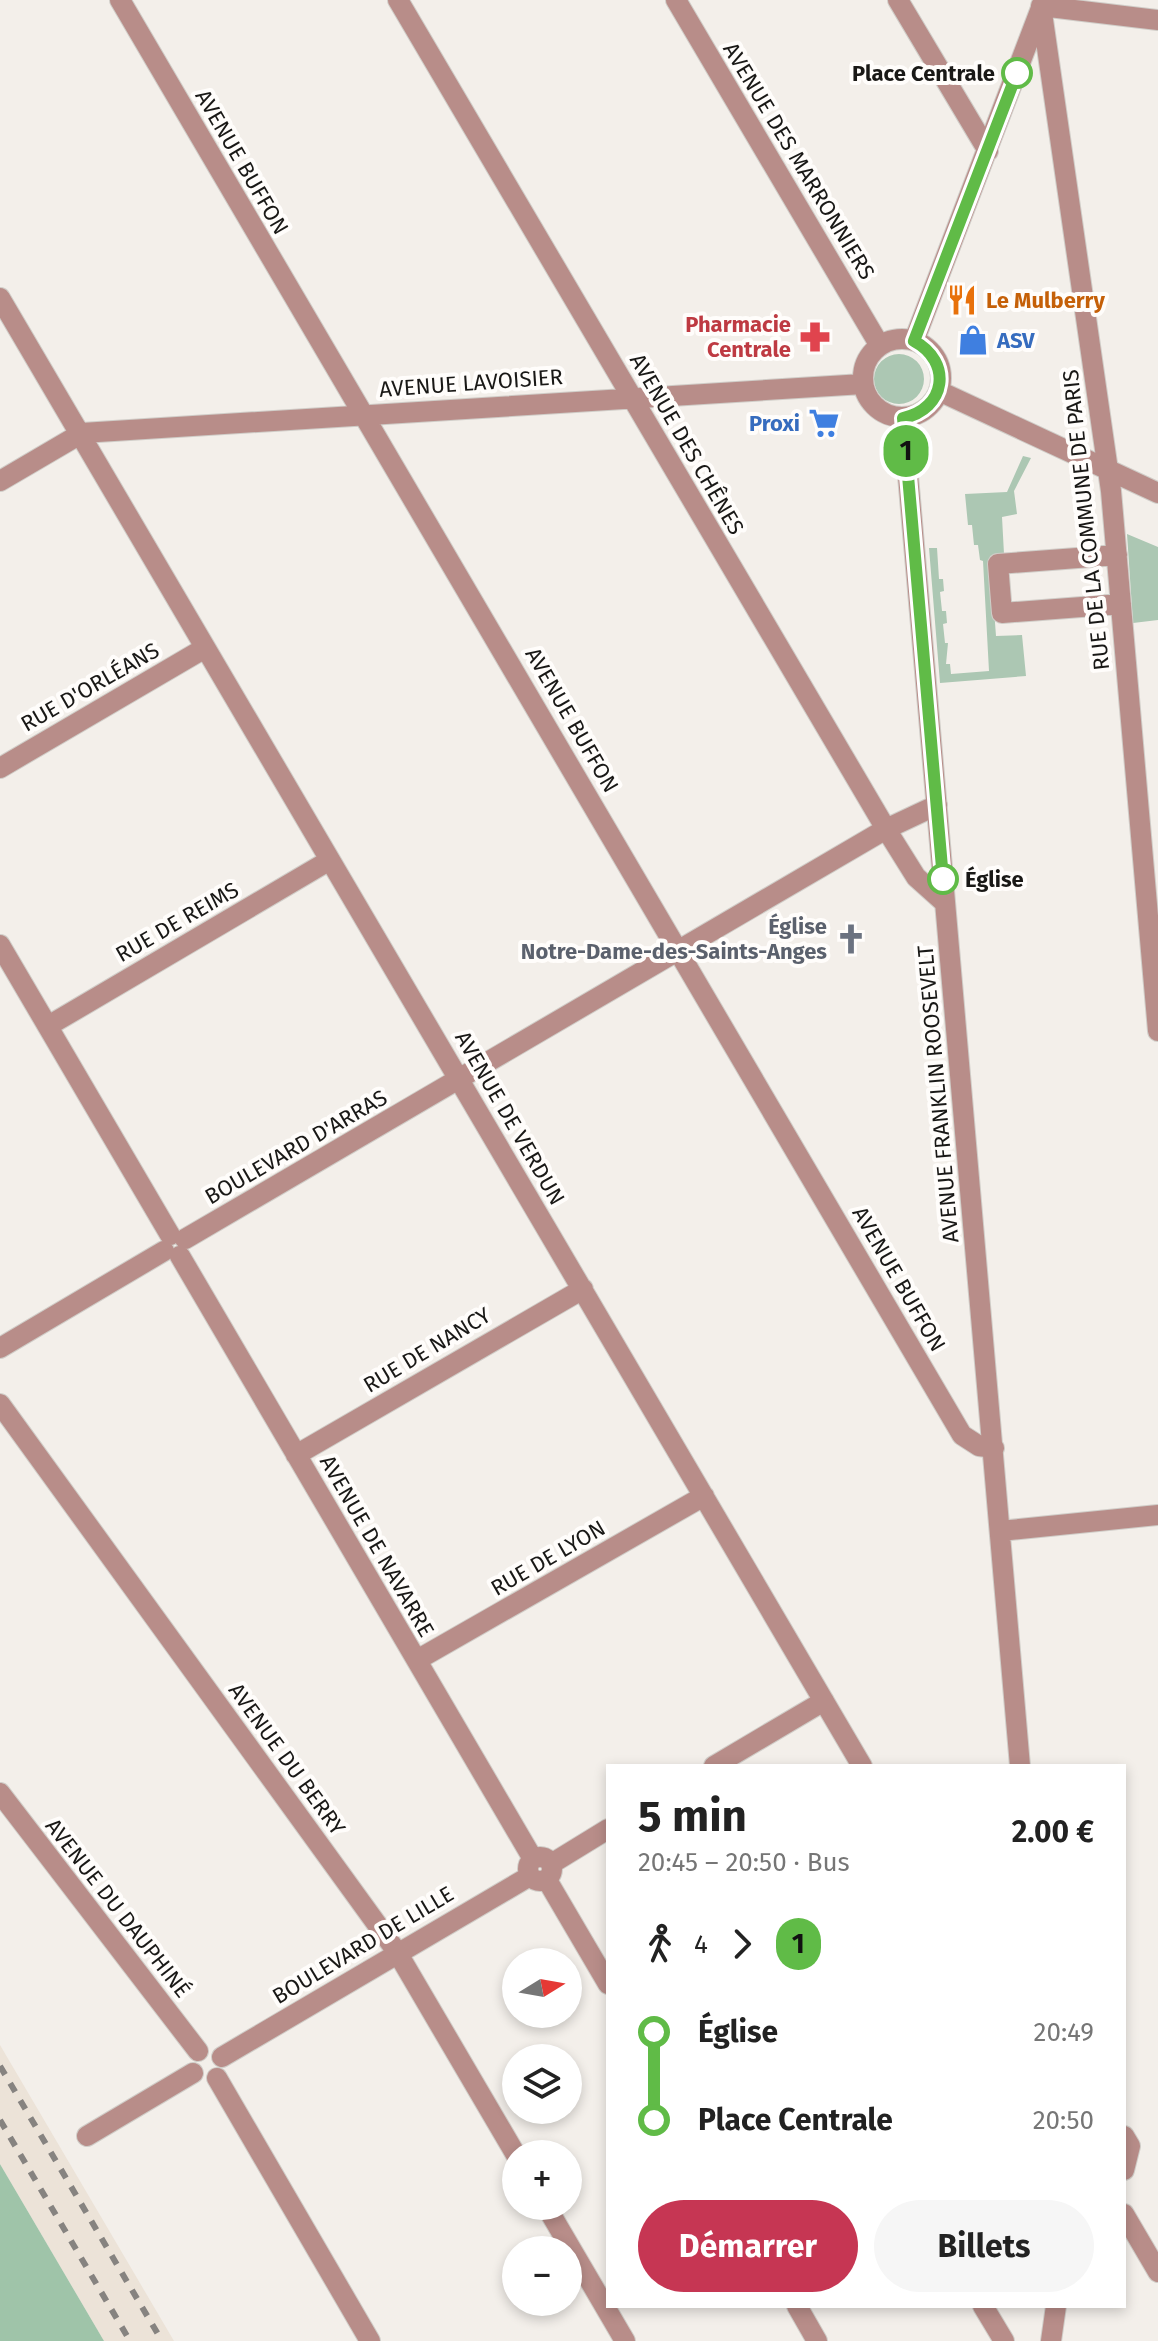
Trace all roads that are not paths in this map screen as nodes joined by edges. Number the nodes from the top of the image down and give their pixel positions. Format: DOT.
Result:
graph roads {
  1 [pos="120,0"];
  2 [pos="398,0"];
  3 [pos="676,0"];
  4 [pos="898,0"];
  5 [pos="1042,3"];
  6 [pos="1158,20"];
  7 [pos="988,151"];
  8 [pos="0,298"];
  9 [pos="914,341"];
  10 [pos="880,346"];
  11 [pos="863,384"];
  12 [pos="939,391"];
  13 [pos="632,397"];
  14 [pos="365,414"];
  15 [pos="903,418"];
  16 [pos="82,433"];
  17 [pos="1108,470"];
  18 [pos="0,481"];
  19 [pos="1158,493"];
  20 [pos="1117,555"];
  21 [pos="1121,604"];
  22 [pos="205,648"];
  23 [pos="0,768"];
  24 [pos="937,805"];
  25 [pos="886,829"];
  26 [pos="330,860"];
  27 [pos="945,903"];
  28 [pos="0,945"];
  29 [pos="679,950"];
  30 [pos="48,1026"];
  31 [pos="1158,1031"];
  32 [pos="460,1080"];
  33 [pos="175,1245"];
  34 [pos="583,1289"];
  35 [pos="0,1348"];
  36 [pos="0,1404"];
  37 [pos="994,1448"];
  38 [pos="296,1455"];
  39 [pos="704,1496"];
  40 [pos="1158,1515"];
  41 [pos="1000,1531"];
  42 [pos="417,1660"];
  43 [pos="824,1701"];
  44 [pos="717,1764"];
  45 [pos="861,1764"];
  46 [pos="1020,1764"];
  47 [pos="0,1793"];
  48 [pos="606,1830"];
  49 [pos="540,1870"];
  50 [pos="397,1952"];
  51 [pos="606,1981"];
  52 [pos="198,2051"];
  53 [pos="222,2057"];
  54 [pos="193,2073"];
  55 [pos="217,2078"];
  56 [pos="87,2136"];
  57 [pos="1126,2139"];
  58 [pos="507,2140"];
  59 [pos="1126,2162"];
  60 [pos="1126,2217"];
  61 [pos="554,2220"];
  62 [pos="1158,2272"];
  63 [pos="798,2308"];
  64 [pos="984,2308"];
  65 [pos="1056,2308"];
  66 [pos="370,2341"];
  67 [pos="625,2341"];
  68 [pos="817,2341"];
  69 [pos="1004,2341"];
  70 [pos="1051,2341"];
  1 -- 14 [label="street, AVENUE BUFFON"];
  2 -- 13 [label="street, AVENUE DES CHÊNES"];
  3 -- 10 [label="street, AVENUE DES MARRONNIERS"];
  4 -- 7 [label="street"];
  5 -- 6 [label="street"];
  5 -- 7 [label="street"];
  5 -- 17 [label="street, RUE DE LA COMMUNE DE PARIS"];
  7 -- 9 [label="street"];
  8 -- 16 [label="street, AVENUE DE VERDUN"];
  9 -- 10 [label="street"];
  9 -- 12 [label="street"];
  10 -- 11 [label="street"];
  11 -- 13 [label="street, AVENUE LAVOISIER"];
  11 -- 15 [label="street"];
  12 -- 15 [label="street"];
  12 -- 17 [label="street"];
  13 -- 14 [label="street, AVENUE LAVOISIER"];
  13 -- 25 [label="street, AVENUE DES CHÊNES"];
  14 -- 16 [label="street, AVENUE LAVOISIER"];
  14 -- 29 [label="street, AVENUE BUFFON"];
  15 -- 24 [label="street, AVENUE FRANKLIN ROOSEVELT"];
  16 -- 18 [label="street"];
  16 -- 22 [label="street, AVENUE DE VERDUN"];
  17 -- 19 [label="street"];
  17 -- 20 [label="street, RUE DE LA COMMUNE DE PARIS"];
  20 -- 21 [label="street, RUE DE LA COMMUNE DE PARIS"];
  20 -- 21 [label="street"];
  21 -- 31 [label="street, RUE DE LA COMMUNE DE PARIS"];
  22 -- 23 [label="street, RUE D'ORLÉANS"];
  22 -- 26 [label="street, AVENUE DE VERDUN"];
  24 -- 25 [label="street, BOULEVARD D'ARRAS"];
  24 -- 27 [label="street, AVENUE FRANKLIN ROOSEVELT"];
  25 -- 27 [label="street, AVENUE DES CHÊNES"];
  25 -- 29 [label="street, BOULEVARD D'ARRAS"];
  26 -- 30 [label="street, RUE DE REIMS"];
  26 -- 32 [label="street, AVENUE DE VERDUN"];
  27 -- 37 [label="street, AVENUE FRANKLIN ROOSEVELT"];
  28 -- 30 [label="street, AVENUE DE NAVARRE"];
  29 -- 32 [label="street, BOULEVARD D'ARRAS"];
  29 -- 37 [label="street, AVENUE BUFFON"];
  30 -- 33 [label="street, AVENUE DE NAVARRE"];
  32 -- 33 [label="street, BOULEVARD D'ARRAS"];
  32 -- 34 [label="street, AVENUE DE VERDUN"];
  33 -- 35 [label="street, BOULEVARD D'ARRAS"];
  33 -- 38 [label="street, AVENUE DE NAVARRE"];
  34 -- 38 [label="street, RUE DE NANCY"];
  34 -- 39 [label="street, AVENUE DE VERDUN"];
  36 -- 50 [label="street, AVENUE DU BERRY"];
  37 -- 41 [label="street, AVENUE FRANKLIN ROOSEVELT"];
  38 -- 42 [label="street, AVENUE DE NAVARRE"];
  39 -- 42 [label="street, RUE DE LYON"];
  39 -- 43 [label="street, AVENUE DE VERDUN"];
  40 -- 41 [label="street"];
  41 -- 46 [label="street, AVENUE FRANKLIN ROOSEVELT"];
  42 -- 49 [label="street, AVENUE DE NAVARRE"];
  43 -- 44 [label="street"];
  43 -- 45 [label="street, AVENUE DE VERDUN"];
  47 -- 52 [label="street, AVENUE DU DAUPHINÉ"];
  48 -- 49 [label="street, BOULEVARD DE LILLE"];
  49 -- 50 [label="street, BOULEVARD DE LILLE"];
  49 -- 51 [label="street, AVENUE DE NAVARRE"];
  50 -- 53 [label="street, BOULEVARD DE LILLE"];
  50 -- 58 [label="street, AVENUE DU BERRY"];
  52 -- 53 [label="street"];
  52 -- 54 [label="street"];
  53 -- 55 [label="street"];
  54 -- 55 [label="street"];
  54 -- 56 [label="street"];
  55 -- 66 [label="street"];
  57 -- 59 [label="street"];
  60 -- 62 [label="street"];
  61 -- 67 [label="street"];
  63 -- 68 [label="street"];
  64 -- 69 [label="street"];
  65 -- 70 [label="street"];
}
